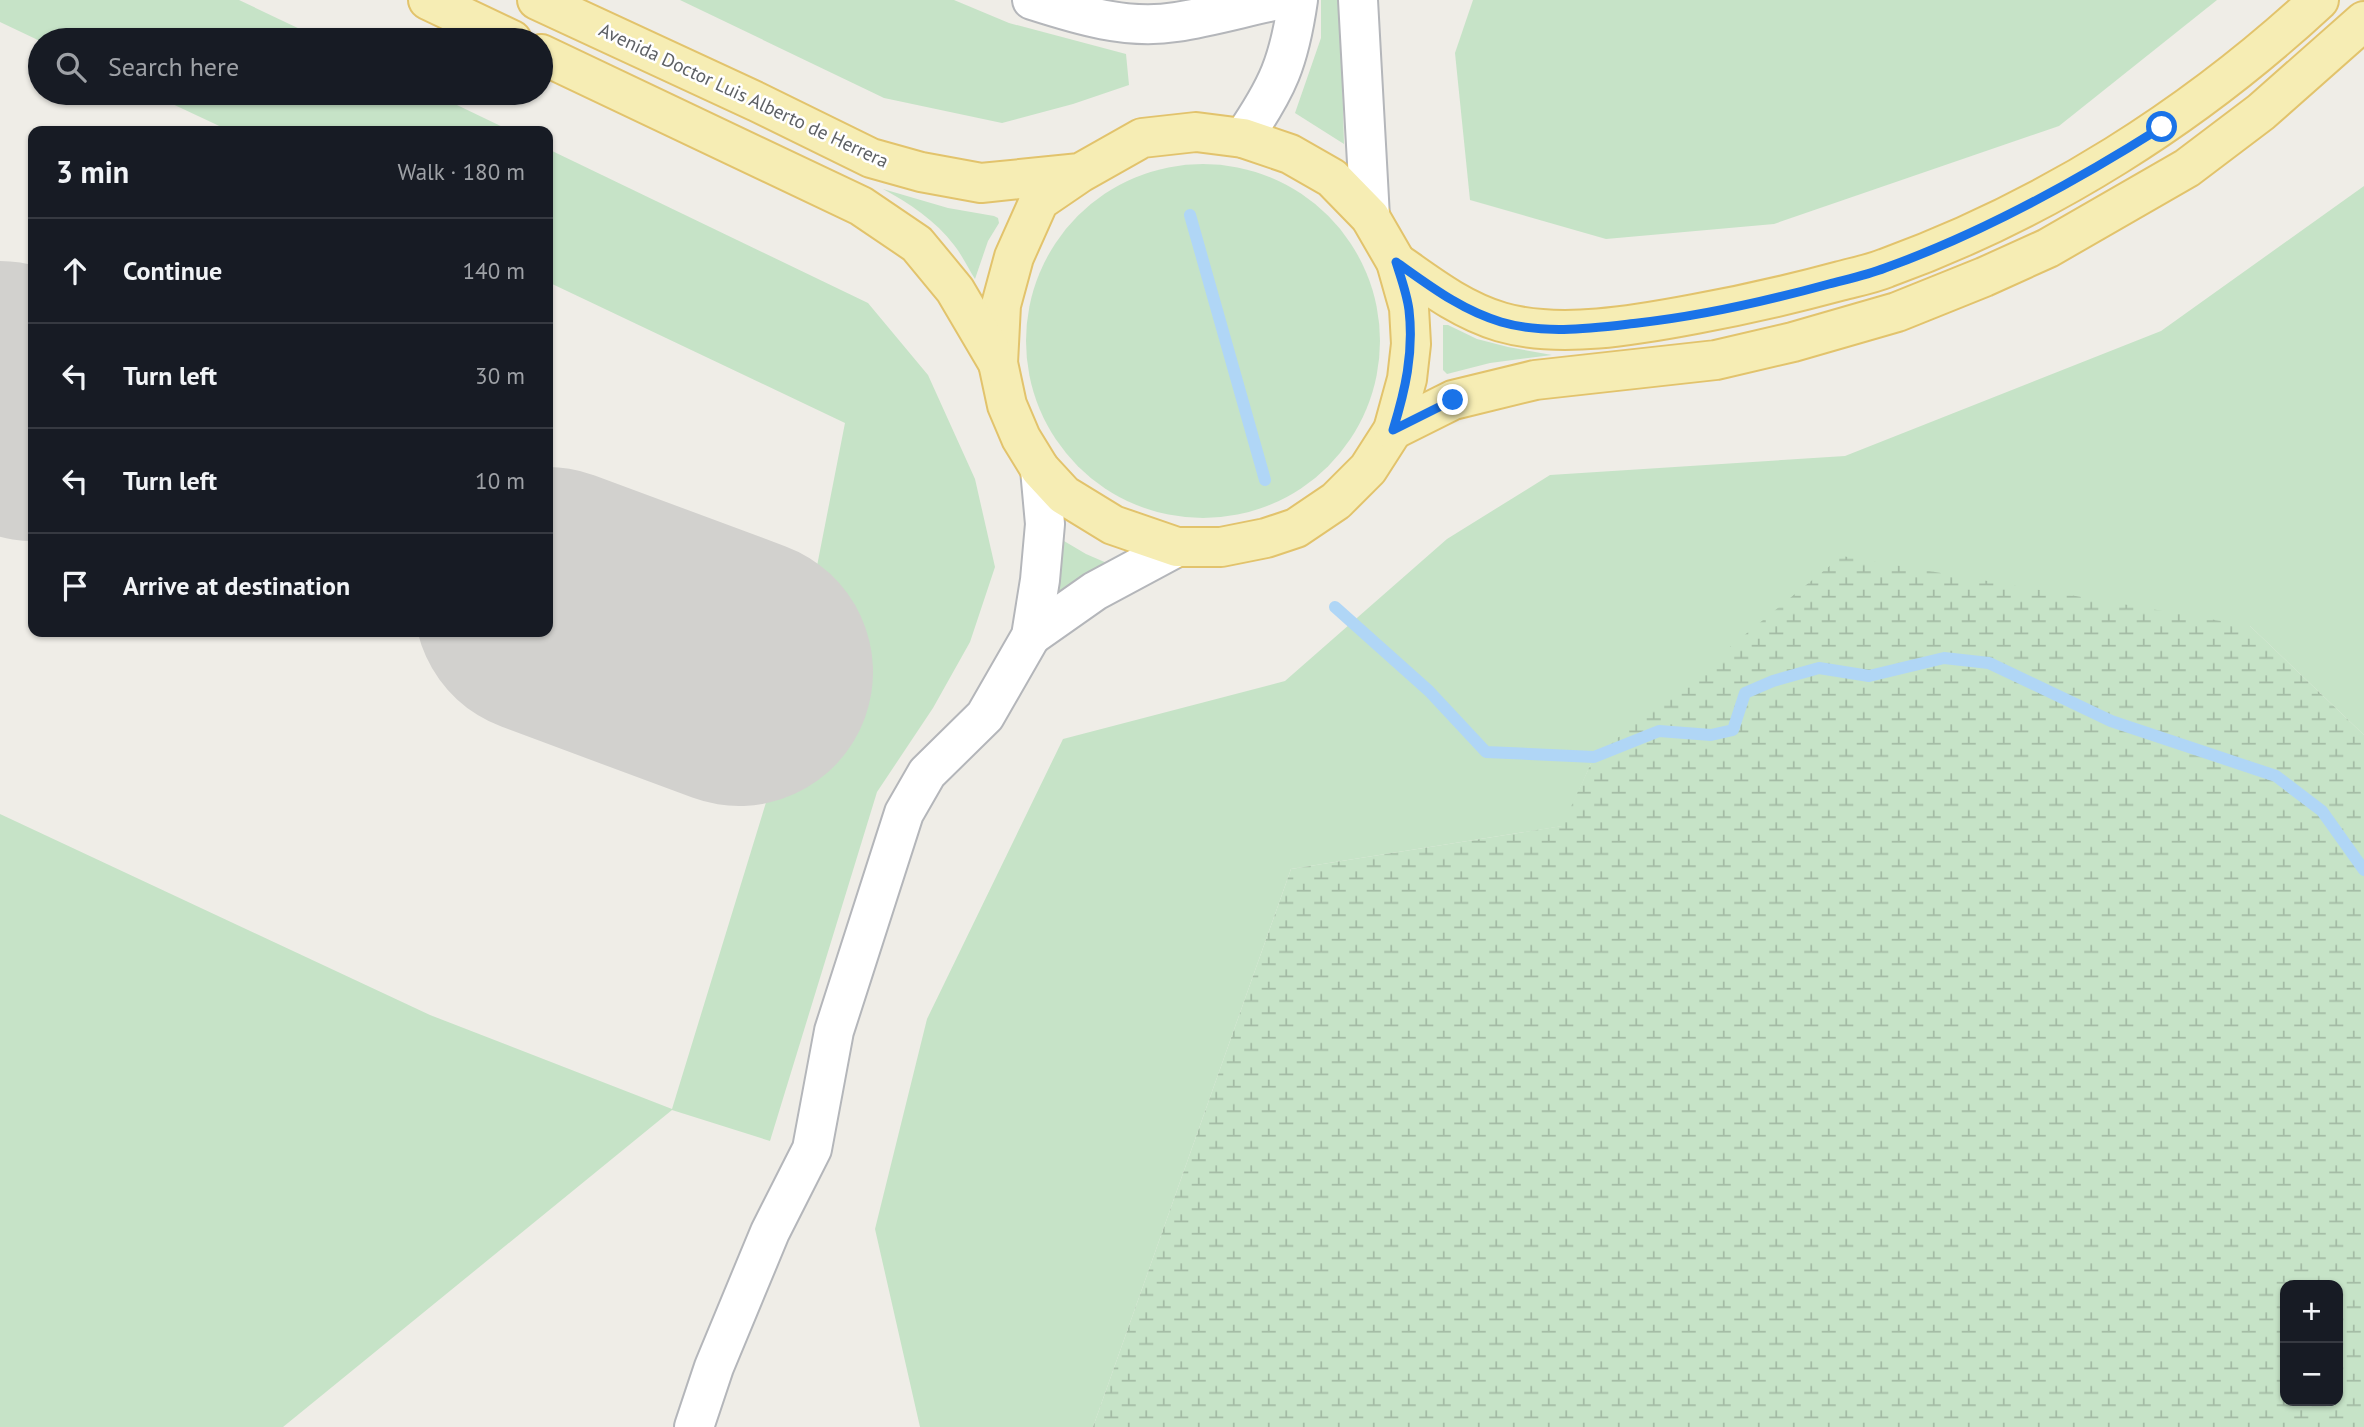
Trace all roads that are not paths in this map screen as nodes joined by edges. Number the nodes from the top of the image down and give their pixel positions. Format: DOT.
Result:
graph roads {
  1 [pos="428,0"];
  2 [pos="537,0"];
  3 [pos="1032,0"];
  4 [pos="1278,0"];
  5 [pos="1298,0"];
  6 [pos="1359,0"];
  7 [pos="2319,0"];
  8 [pos="2364,21"];
  9 [pos="487,28"];
  10 [pos="553,60"];
  11 [pos="1242,138"];
  12 [pos="1080,173"];
  13 [pos="1370,217"];
  14 [pos="1396,262"];
  15 [pos="998,363"];
  16 [pos="1393,430"];
  17 [pos="1040,469"];
  18 [pos="1177,547"];
  19 [pos="1031,636"];
  20 [pos="694,1427"];
  1 -- 9 [label="main road"];
  2 -- 12 [label="main road, Avenida Doctor Luis Alberto de Herrera"];
  3 -- 4 [label="street"];
  5 -- 11 [label="street"];
  6 -- 13 [label="street"];
  7 -- 14 [label="main road"];
  8 -- 16 [label="main road"];
  10 -- 15 [label="main road"];
  11 -- 12 [label="main road"];
  11 -- 13 [label="main road"];
  12 -- 15 [label="main road"];
  13 -- 14 [label="main road"];
  14 -- 16 [label="main road"];
  15 -- 17 [label="main road"];
  16 -- 18 [label="main road"];
  17 -- 18 [label="main road"];
  17 -- 19 [label="street"];
  18 -- 19 [label="street"];
  19 -- 20 [label="street"];
}
